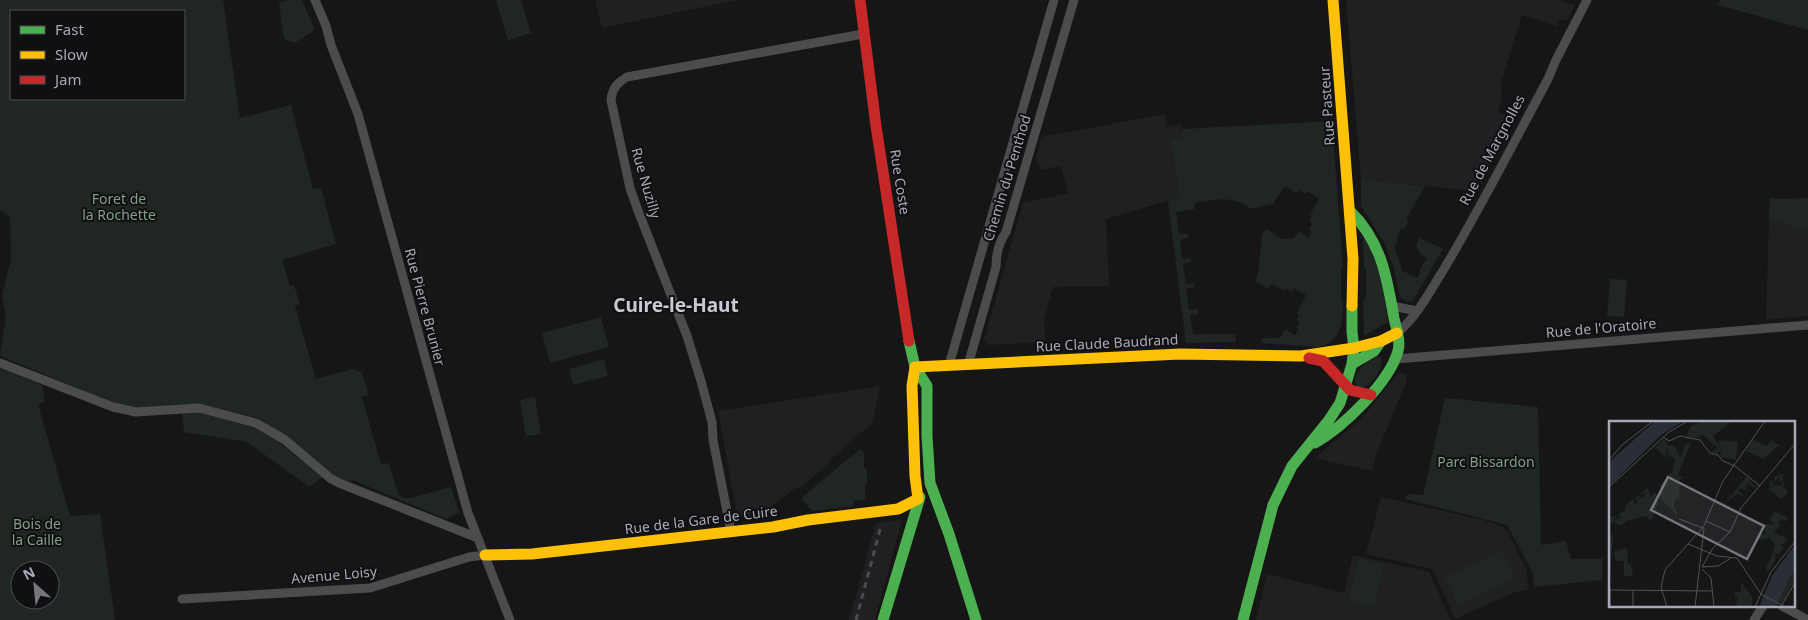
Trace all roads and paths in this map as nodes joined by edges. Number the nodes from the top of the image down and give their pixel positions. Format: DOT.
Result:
graph roads {
  1 [pos="315,0"];
  2 [pos="860,0"];
  3 [pos="1054,0"];
  4 [pos="1074,0"];
  5 [pos="1333,0"];
  6 [pos="1587,0"];
  7 [pos="863,34"];
  8 [pos="1350,211"];
  9 [pos="1392,306"];
  10 [pos="1417,311"];
  11 [pos="1808,325"];
  12 [pos="1397,333"];
  13 [pos="1381,341"];
  14 [pos="1354,348"];
  15 [pos="1300,356"];
  16 [pos="1396,359"];
  17 [pos="0,363"];
  18 [pos="1352,364"];
  19 [pos="968,365"];
  20 [pos="950,366"];
  21 [pos="915,367"];
  22 [pos="1346,386"];
  23 [pos="1371,394"];
  24 [pos="1308,446"];
  25 [pos="930,482"];
  26 [pos="918,500"];
  27 [pos="936,501"];
  28 [pos="731,532"];
  29 [pos="478,538"];
  30 [pos="486,555"];
  31 [pos="182,599"];
  32 [pos="1786,608"];
  33 [pos="510,620"];
  34 [pos="883,620"];
  35 [pos="976,620"];
  36 [pos="1243,620"];
  37 [pos="1808,620"];
  1 -- 29 [label="street, Rue Pierre Brunier"];
  2 -- 7 [label="street, Rue Coste"];
  3 -- 20 [label="street, Chemin du Penthod"];
  4 -- 19 [label="street, Chemin du Penthod"];
  5 -- 8 [label="street, Rue Pasteur"];
  6 -- 10 [label="street, Rue de Margnolles"];
  7 -- 21 [label="street, Rue Coste"];
  7 -- 28 [label="street, Rue Nuzilly"];
  8 -- 9 [label="street"];
  8 -- 14 [label="street, Rue Pasteur"];
  9 -- 10 [label="street"];
  9 -- 12 [label="street"];
  10 -- 12 [label="street, Rue de Margnolles"];
  11 -- 16 [label="street, Rue de l'Oratoire"];
  12 -- 13 [label="street, Rue de Margnolles"];
  12 -- 16 [label="street"];
  13 -- 14 [label="street, Rue de Margnolles"];
  13 -- 18 [label="street, Rue de Margnolles"];
  14 -- 15 [label="street, Rue Claude Baudrand"];
  14 -- 18 [label="street"];
  15 -- 19 [label="street, Rue Claude Baudrand"];
  15 -- 22 [label="street, Rue Claude Baudrand"];
  16 -- 23 [label="street"];
  17 -- 29 [label="street"];
  18 -- 22 [label="street"];
  19 -- 20 [label="street, Rue Claude Baudrand"];
  20 -- 21 [label="street, Rue Claude Baudrand"];
  21 -- 25 [label="street, Rue Coste"];
  21 -- 26 [label="street, Rue Coste"];
  22 -- 23 [label="street"];
  22 -- 24 [label="street"];
  23 -- 24 [label="street"];
  24 -- 36 [label="street"];
  25 -- 26 [label="street"];
  25 -- 27 [label="street, Rue Coste"];
  26 -- 27 [label="street"];
  26 -- 28 [label="street, Rue de la Gare de Cuire"];
  26 -- 34 [label="street"];
  27 -- 35 [label="street, Rue Coste"];
  28 -- 30 [label="street, Rue de la Gare de Cuire"];
  29 -- 30 [label="street, Rue Pierre Brunier"];
  30 -- 31 [label="street, Avenue Loisy"];
  30 -- 33 [label="street, Rue Pierre Brunier"];
  32 -- 37 [label="street"];
}
